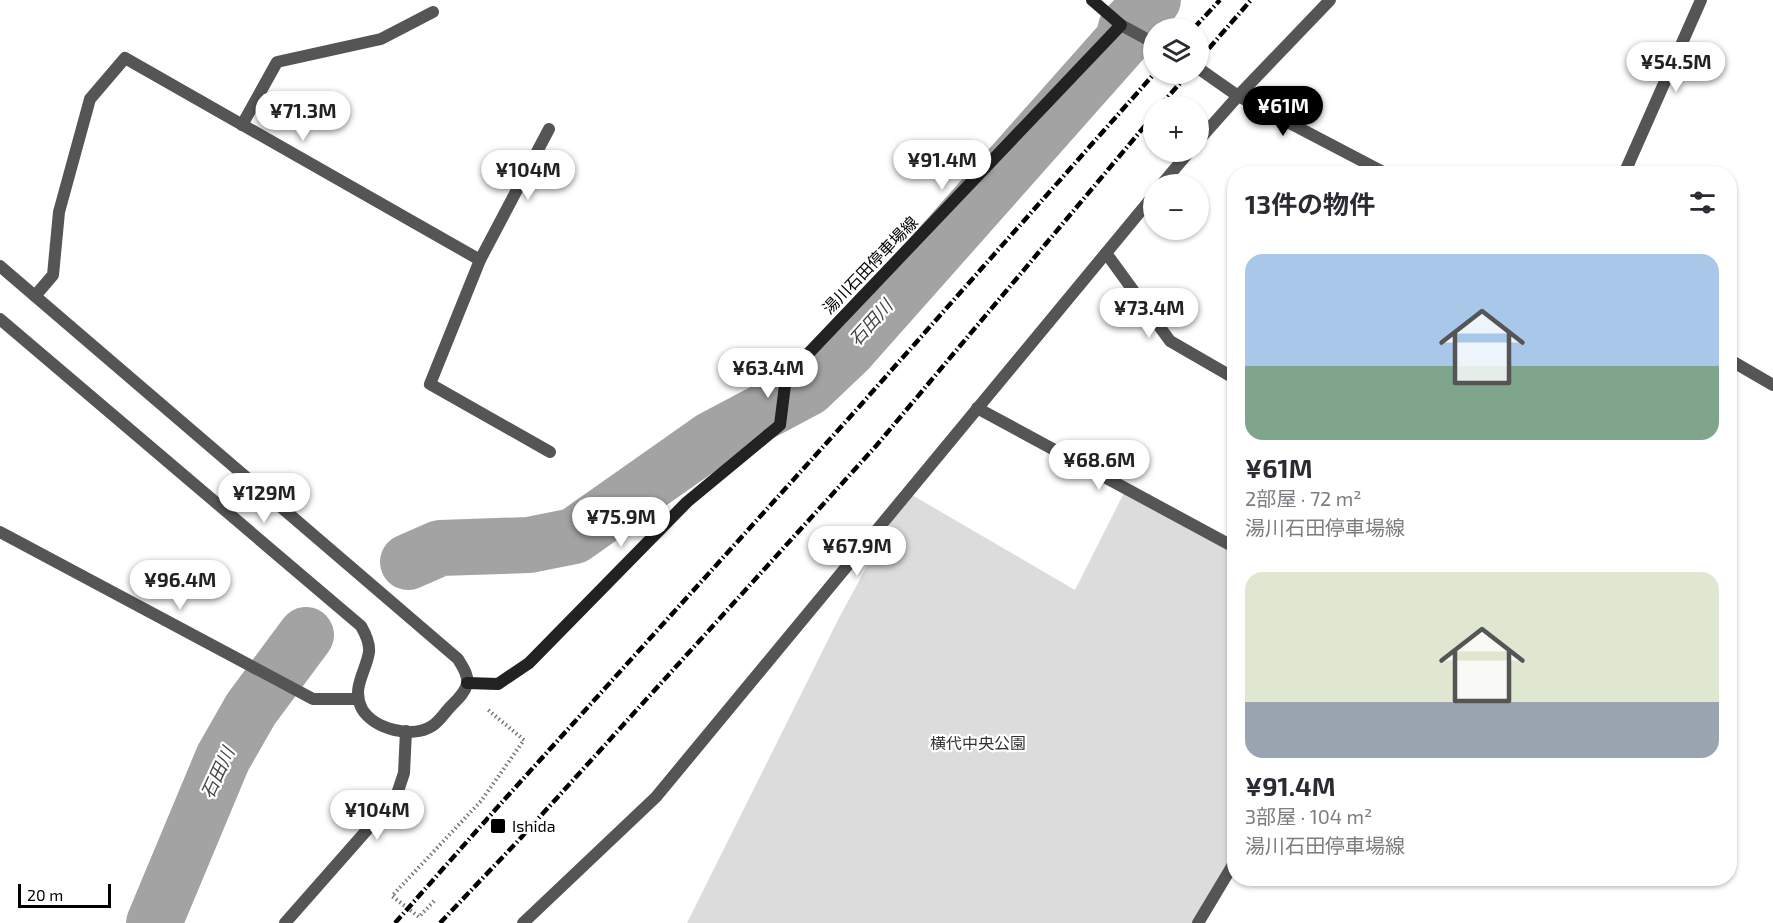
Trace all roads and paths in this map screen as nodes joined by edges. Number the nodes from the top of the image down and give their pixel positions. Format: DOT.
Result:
graph roads {
  1 [pos="1092,0"];
  2 [pos="1329,0"];
  3 [pos="1701,0"];
  4 [pos="433,12"];
  5 [pos="1121,25"];
  6 [pos="1143,37"];
  7 [pos="1209,76"];
  8 [pos="1238,96"];
  9 [pos="242,125"];
  10 [pos="549,129"];
  11 [pos="1209,129"];
  12 [pos="1181,162"];
  13 [pos="1372,166"];
  14 [pos="1628,166"];
  15 [pos="1171,174"];
  16 [pos="1143,208"];
  17 [pos="1106,253"];
  18 [pos="480,260"];
  19 [pos="0,267"];
  20 [pos="35,296"];
  21 [pos="0,319"];
  22 [pos="1737,364"];
  23 [pos="1227,374"];
  24 [pos="1773,385"];
  25 [pos="977,408"];
  26 [pos="550,452"];
  27 [pos="0,532"];
  28 [pos="1227,543"];
  29 [pos="467,683"];
  30 [pos="358,699"];
  31 [pos="487,709"];
  32 [pos="406,731"];
  33 [pos="1227,874"];
  34 [pos="434,901"];
  35 [pos="285,923"];
  36 [pos="523,923"];
  37 [pos="1198,923"];
  1 -- 5 [label="main road"];
  2 -- 8 [label="street"];
  3 -- 14 [label="street"];
  4 -- 9 [label="street"];
  5 -- 6 [label="street"];
  5 -- 29 [label="main road, 湯川石田停車場線"];
  7 -- 8 [label="street"];
  8 -- 11 [label="street"];
  8 -- 13 [label="street"];
  9 -- 18 [label="street"];
  9 -- 20 [label="street"];
  10 -- 18 [label="street"];
  12 -- 15 [label="street"];
  16 -- 17 [label="street"];
  17 -- 23 [label="street"];
  17 -- 25 [label="street"];
  18 -- 26 [label="street"];
  19 -- 20 [label="street"];
  20 -- 29 [label="street"];
  21 -- 30 [label="street"];
  22 -- 24 [label="street"];
  25 -- 28 [label="street"];
  25 -- 36 [label="street"];
  27 -- 30 [label="street"];
  29 -- 32 [label="street"];
  30 -- 32 [label="street"];
  31 -- 34 [label="path"];
  32 -- 35 [label="street"];
  33 -- 37 [label="street"];
}
